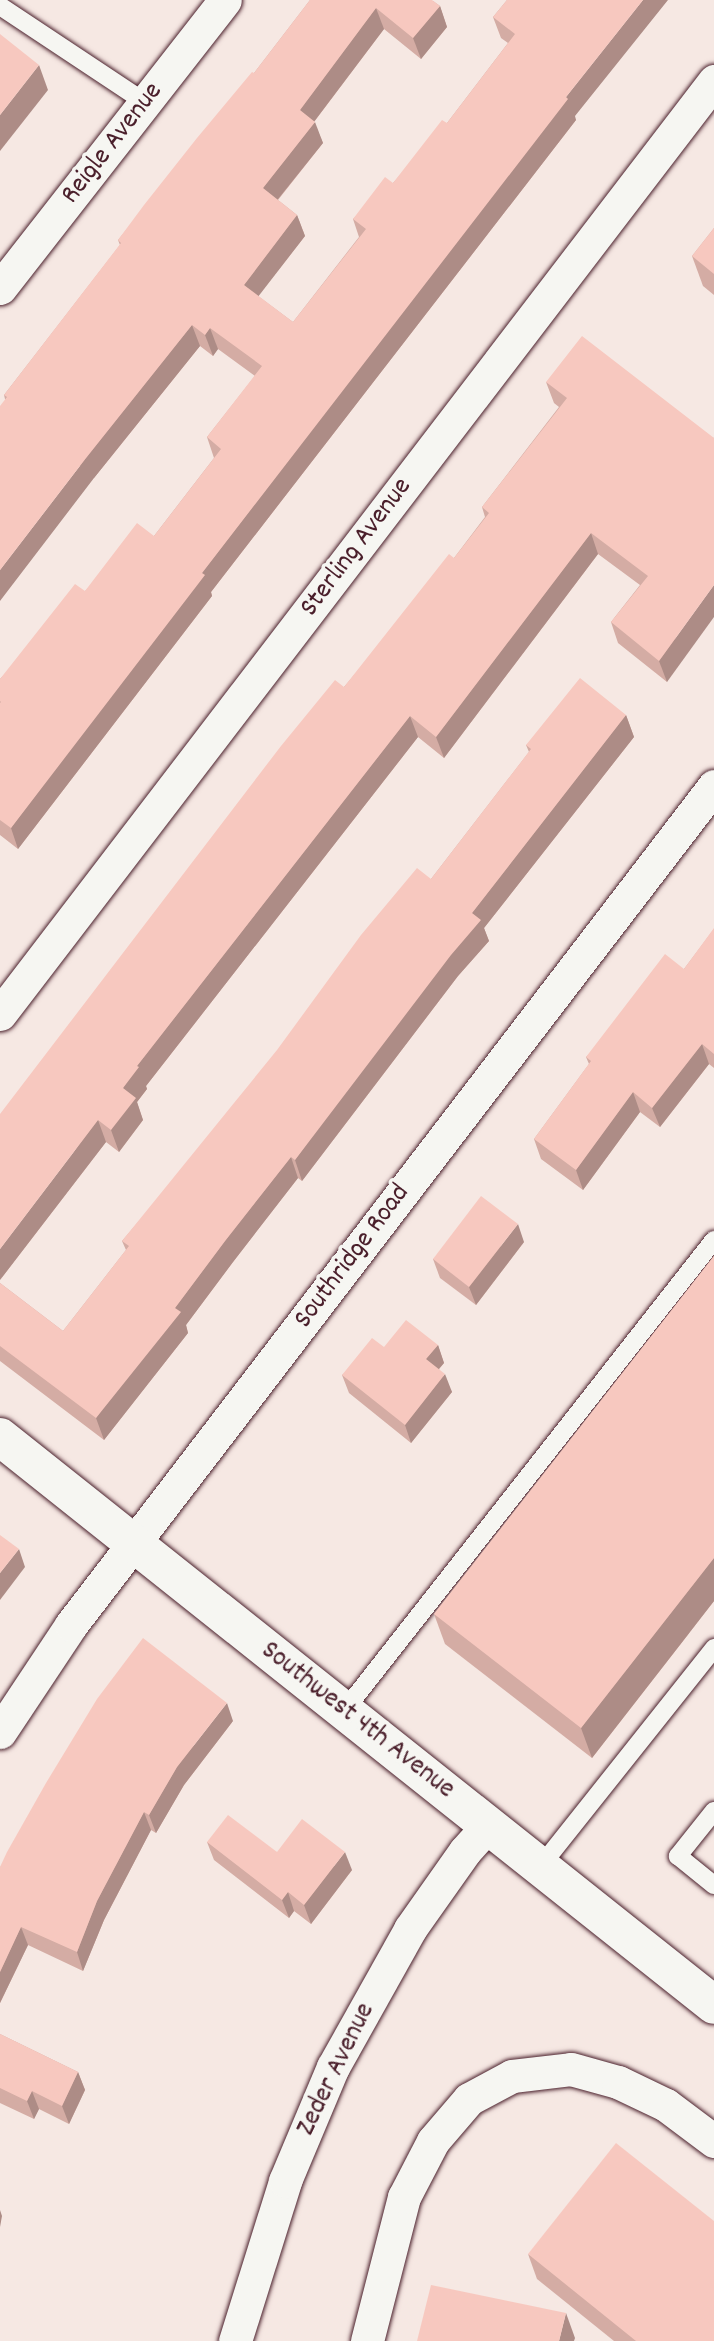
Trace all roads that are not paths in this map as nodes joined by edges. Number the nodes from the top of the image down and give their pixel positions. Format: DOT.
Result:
graph roads {
  1 [pos="225,0"];
  2 [pos="0,6"];
  3 [pos="714,81"];
  4 [pos="146,103"];
  5 [pos="0,288"];
  6 [pos="714,786"];
  7 [pos="0,1014"];
  8 [pos="714,1240"];
  9 [pos="0,1437"];
  10 [pos="134,1543"];
  11 [pos="714,1648"];
  12 [pos="344,1711"];
  13 [pos="0,1732"];
  14 [pos="714,1811"];
  15 [pos="489,1825"];
  16 [pos="540,1867"];
  17 [pos="714,1885"];
  18 [pos="714,2005"];
  19 [pos="714,2141"];
  20 [pos="235,2341"];
  21 [pos="368,2341"];
  1 -- 4 [label="street, Reigle Avenue"];
  2 -- 4 [label="lane"];
  3 -- 7 [label="street, Sterling Avenue"];
  4 -- 5 [label="street, Reigle Avenue"];
  6 -- 10 [label="street, Southridge Road"];
  8 -- 12 [label="lane"];
  9 -- 10 [label="street, Southwest 4th Avenue"];
  10 -- 12 [label="street, Southwest 4th Avenue"];
  10 -- 13 [label="street, Southridge Road"];
  11 -- 16 [label="lane"];
  12 -- 15 [label="street, Southwest 4th Avenue"];
  14 -- 17 [label="lane"];
  15 -- 16 [label="street, Southwest 4th Avenue"];
  15 -- 20 [label="street, Zeder Avenue"];
  16 -- 18 [label="street, Southwest 4th Avenue"];
  19 -- 21 [label="street"];
}
